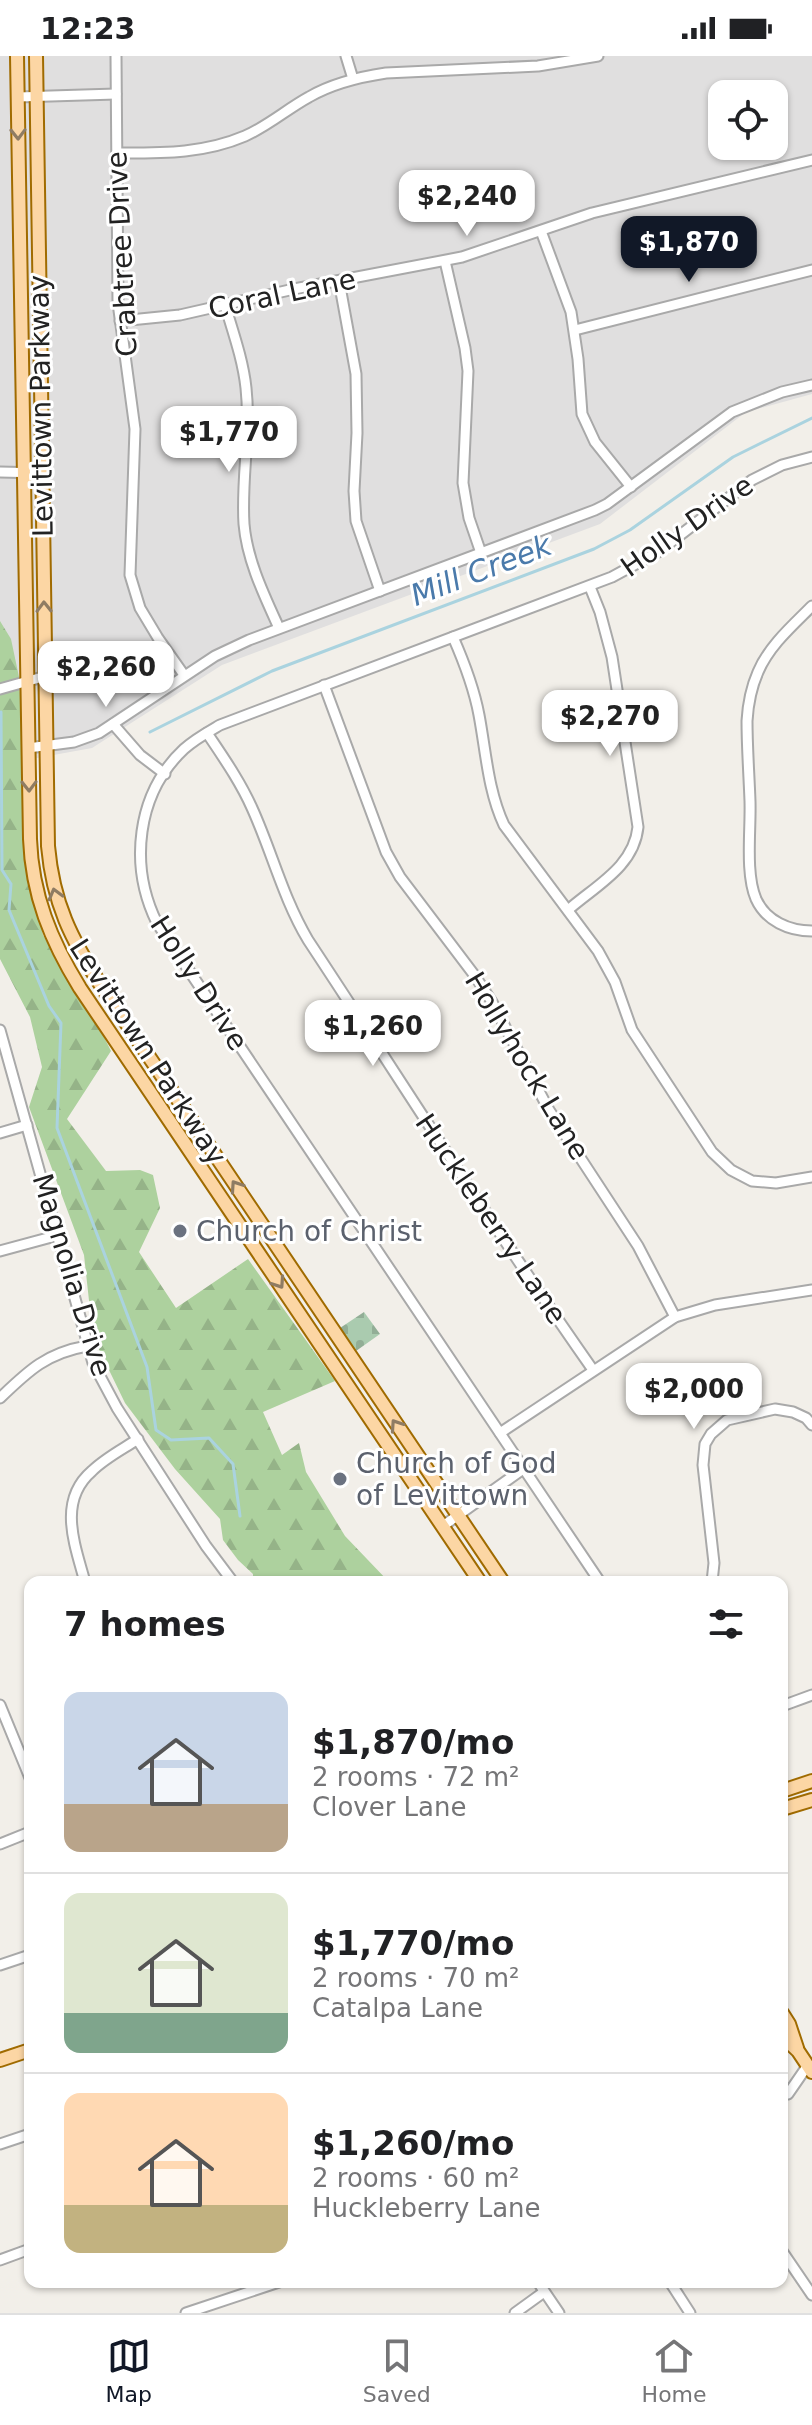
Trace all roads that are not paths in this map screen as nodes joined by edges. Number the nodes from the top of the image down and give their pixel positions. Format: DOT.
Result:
graph roads {
  1 [pos="17,56"];
  2 [pos="36,56"];
  3 [pos="116,56"];
  4 [pos="346,56"];
  5 [pos="598,56"];
  6 [pos="353,79"];
  7 [pos="116,94"];
  8 [pos="36,96"];
  9 [pos="18,97"];
  10 [pos="117,153"];
  11 [pos="812,160"];
  12 [pos="541,231"];
  13 [pos="445,261"];
  14 [pos="812,270"];
  15 [pos="339,281"];
  16 [pos="225,305"];
  17 [pos="120,321"];
  18 [pos="575,330"];
  19 [pos="812,385"];
  20 [pos="812,457"];
  21 [pos="0,472"];
  22 [pos="23,473"];
  23 [pos="42,473"];
  24 [pos="631,487"];
  25 [pos="481,553"];
  26 [pos="590,587"];
  27 [pos="380,591"];
  28 [pos="812,606"];
  29 [pos="279,628"];
  30 [pos="453,637"];
  31 [pos="184,675"];
  32 [pos="46,676"];
  33 [pos="27,682"];
  34 [pos="324,685"];
  35 [pos="0,689"];
  36 [pos="113,724"];
  37 [pos="207,733"];
  38 [pos="47,745"];
  39 [pos="28,748"];
  40 [pos="165,774"];
  41 [pos="568,910"];
  42 [pos="812,931"];
  43 [pos="0,1030"];
  44 [pos="27,1125"];
  45 [pos="0,1133"];
  46 [pos="812,1177"];
  47 [pos="59,1235"];
  48 [pos="0,1251"];
  49 [pos="812,1290"];
  50 [pos="675,1317"];
  51 [pos="87,1346"];
  52 [pos="593,1370"];
  53 [pos="0,1398"];
  54 [pos="812,1425"];
  55 [pos="500,1433"];
  56 [pos="138,1439"];
  57 [pos="523,1469"];
  58 [pos="458,1515"];
  59 [pos="443,1526"];
  60 [pos="83,1576"];
  61 [pos="228,1576"];
  62 [pos="476,1576"];
  63 [pos="499,1576"];
  64 [pos="596,1576"];
  65 [pos="713,1576"];
  66 [pos="812,1695"];
  67 [pos="788,1704"];
  68 [pos="0,1705"];
  69 [pos="24,1763"];
  70 [pos="812,1781"];
  71 [pos="788,1789"];
  72 [pos="812,1800"];
  73 [pos="788,1807"];
  74 [pos="24,1834"];
  75 [pos="0,1844"];
  76 [pos="24,1957"];
  77 [pos="0,1965"];
  78 [pos="788,2022"];
  79 [pos="788,2042"];
  80 [pos="798,2051"];
  81 [pos="24,2052"];
  82 [pos="0,2060"];
  83 [pos="810,2069"];
  84 [pos="788,2094"];
  85 [pos="24,2136"];
  86 [pos="0,2144"];
  87 [pos="24,2251"];
  88 [pos="0,2260"];
  89 [pos="788,2260"];
  90 [pos="243,2288"];
  91 [pos="260,2288"];
  92 [pos="542,2288"];
  93 [pos="674,2288"];
  94 [pos="544,2292"];
  95 [pos="245,2293"];
  96 [pos="812,2295"];
  97 [pos="186,2313"];
  98 [pos="515,2313"];
  99 [pos="559,2313"];
  100 [pos="690,2313"];
  1 -- 9 [label="main road, Levittown Parkway"];
  2 -- 8 [label="main road, Levittown Parkway"];
  3 -- 7 [label="street, Crabtree Drive"];
  4 -- 6 [label="street"];
  5 -- 6 [label="street"];
  6 -- 10 [label="street"];
  7 -- 8 [label="street"];
  7 -- 10 [label="street, Crabtree Drive"];
  8 -- 9 [label="street"];
  8 -- 23 [label="main road, Levittown Parkway"];
  9 -- 22 [label="main road, Levittown Parkway, one-way"];
  10 -- 17 [label="street, Crabtree Drive"];
  11 -- 12 [label="street, Coral Lane"];
  12 -- 13 [label="street, Coral Lane"];
  12 -- 18 [label="street"];
  13 -- 15 [label="street, Coral Lane"];
  13 -- 25 [label="street"];
  14 -- 18 [label="street"];
  15 -- 16 [label="street, Coral Lane"];
  15 -- 27 [label="street"];
  16 -- 17 [label="street, Coral Lane"];
  16 -- 29 [label="street"];
  17 -- 31 [label="street, Crabtree Drive"];
  18 -- 24 [label="street"];
  19 -- 24 [label="street"];
  20 -- 26 [label="street, Holly Drive"];
  21 -- 22 [label="street"];
  22 -- 23 [label="street"];
  22 -- 33 [label="main road, Levittown Parkway"];
  32 -- 23 [label="main road, Levittown Parkway, one-way"];
  24 -- 25 [label="street"];
  25 -- 27 [label="street"];
  26 -- 30 [label="street, Holly Drive"];
  26 -- 41 [label="street"];
  27 -- 29 [label="street"];
  28 -- 42 [label="street"];
  29 -- 31 [label="street"];
  30 -- 34 [label="street, Holly Drive"];
  30 -- 41 [label="street"];
  31 -- 36 [label="street"];
  32 -- 33 [label="street"];
  32 -- 38 [label="main road, Levittown Parkway"];
  33 -- 35 [label="street"];
  33 -- 39 [label="main road, Levittown Parkway"];
  34 -- 37 [label="street, Holly Drive"];
  34 -- 50 [label="street, Hollyhock Lane"];
  36 -- 38 [label="street"];
  36 -- 40 [label="street"];
  37 -- 40 [label="street, Holly Drive"];
  37 -- 52 [label="street, Huckleberry Lane"];
  38 -- 39 [label="street"];
  58 -- 38 [label="main road, Levittown Parkway, one-way"];
  39 -- 59 [label="main road, Levittown Parkway, one-way"];
  40 -- 55 [label="street, Holly Drive"];
  41 -- 46 [label="street"];
  43 -- 44 [label="street, Magnolia Drive"];
  44 -- 45 [label="street"];
  44 -- 47 [label="street, Magnolia Drive"];
  47 -- 48 [label="street"];
  47 -- 51 [label="street, Magnolia Drive"];
  49 -- 50 [label="street"];
  50 -- 52 [label="street"];
  51 -- 53 [label="street"];
  51 -- 56 [label="street, Magnolia Drive"];
  52 -- 55 [label="street"];
  54 -- 65 [label="street"];
  55 -- 57 [label="street, Holly Drive"];
  56 -- 60 [label="street"];
  56 -- 61 [label="street, Magnolia Drive"];
  57 -- 58 [label="street"];
  57 -- 64 [label="street, Holly Drive"];
  58 -- 59 [label="street"];
  58 -- 63 [label="main road, Levittown Parkway"];
  59 -- 62 [label="main road, Levittown Parkway"];
  66 -- 67 [label="street"];
  68 -- 69 [label="street"];
  70 -- 71 [label="main road"];
  72 -- 73 [label="main road"];
  74 -- 75 [label="street"];
  76 -- 77 [label="street"];
  78 -- 80 [label="main road"];
  79 -- 80 [label="main road"];
  80 -- 83 [label="main road"];
  81 -- 82 [label="main road"];
  83 -- 84 [label="street"];
  85 -- 86 [label="street"];
  87 -- 88 [label="street"];
  89 -- 96 [label="street"];
  90 -- 95 [label="street"];
  91 -- 95 [label="street"];
  92 -- 94 [label="street"];
  93 -- 100 [label="street"];
  94 -- 98 [label="street"];
  94 -- 99 [label="street"];
  95 -- 97 [label="street"];
}
